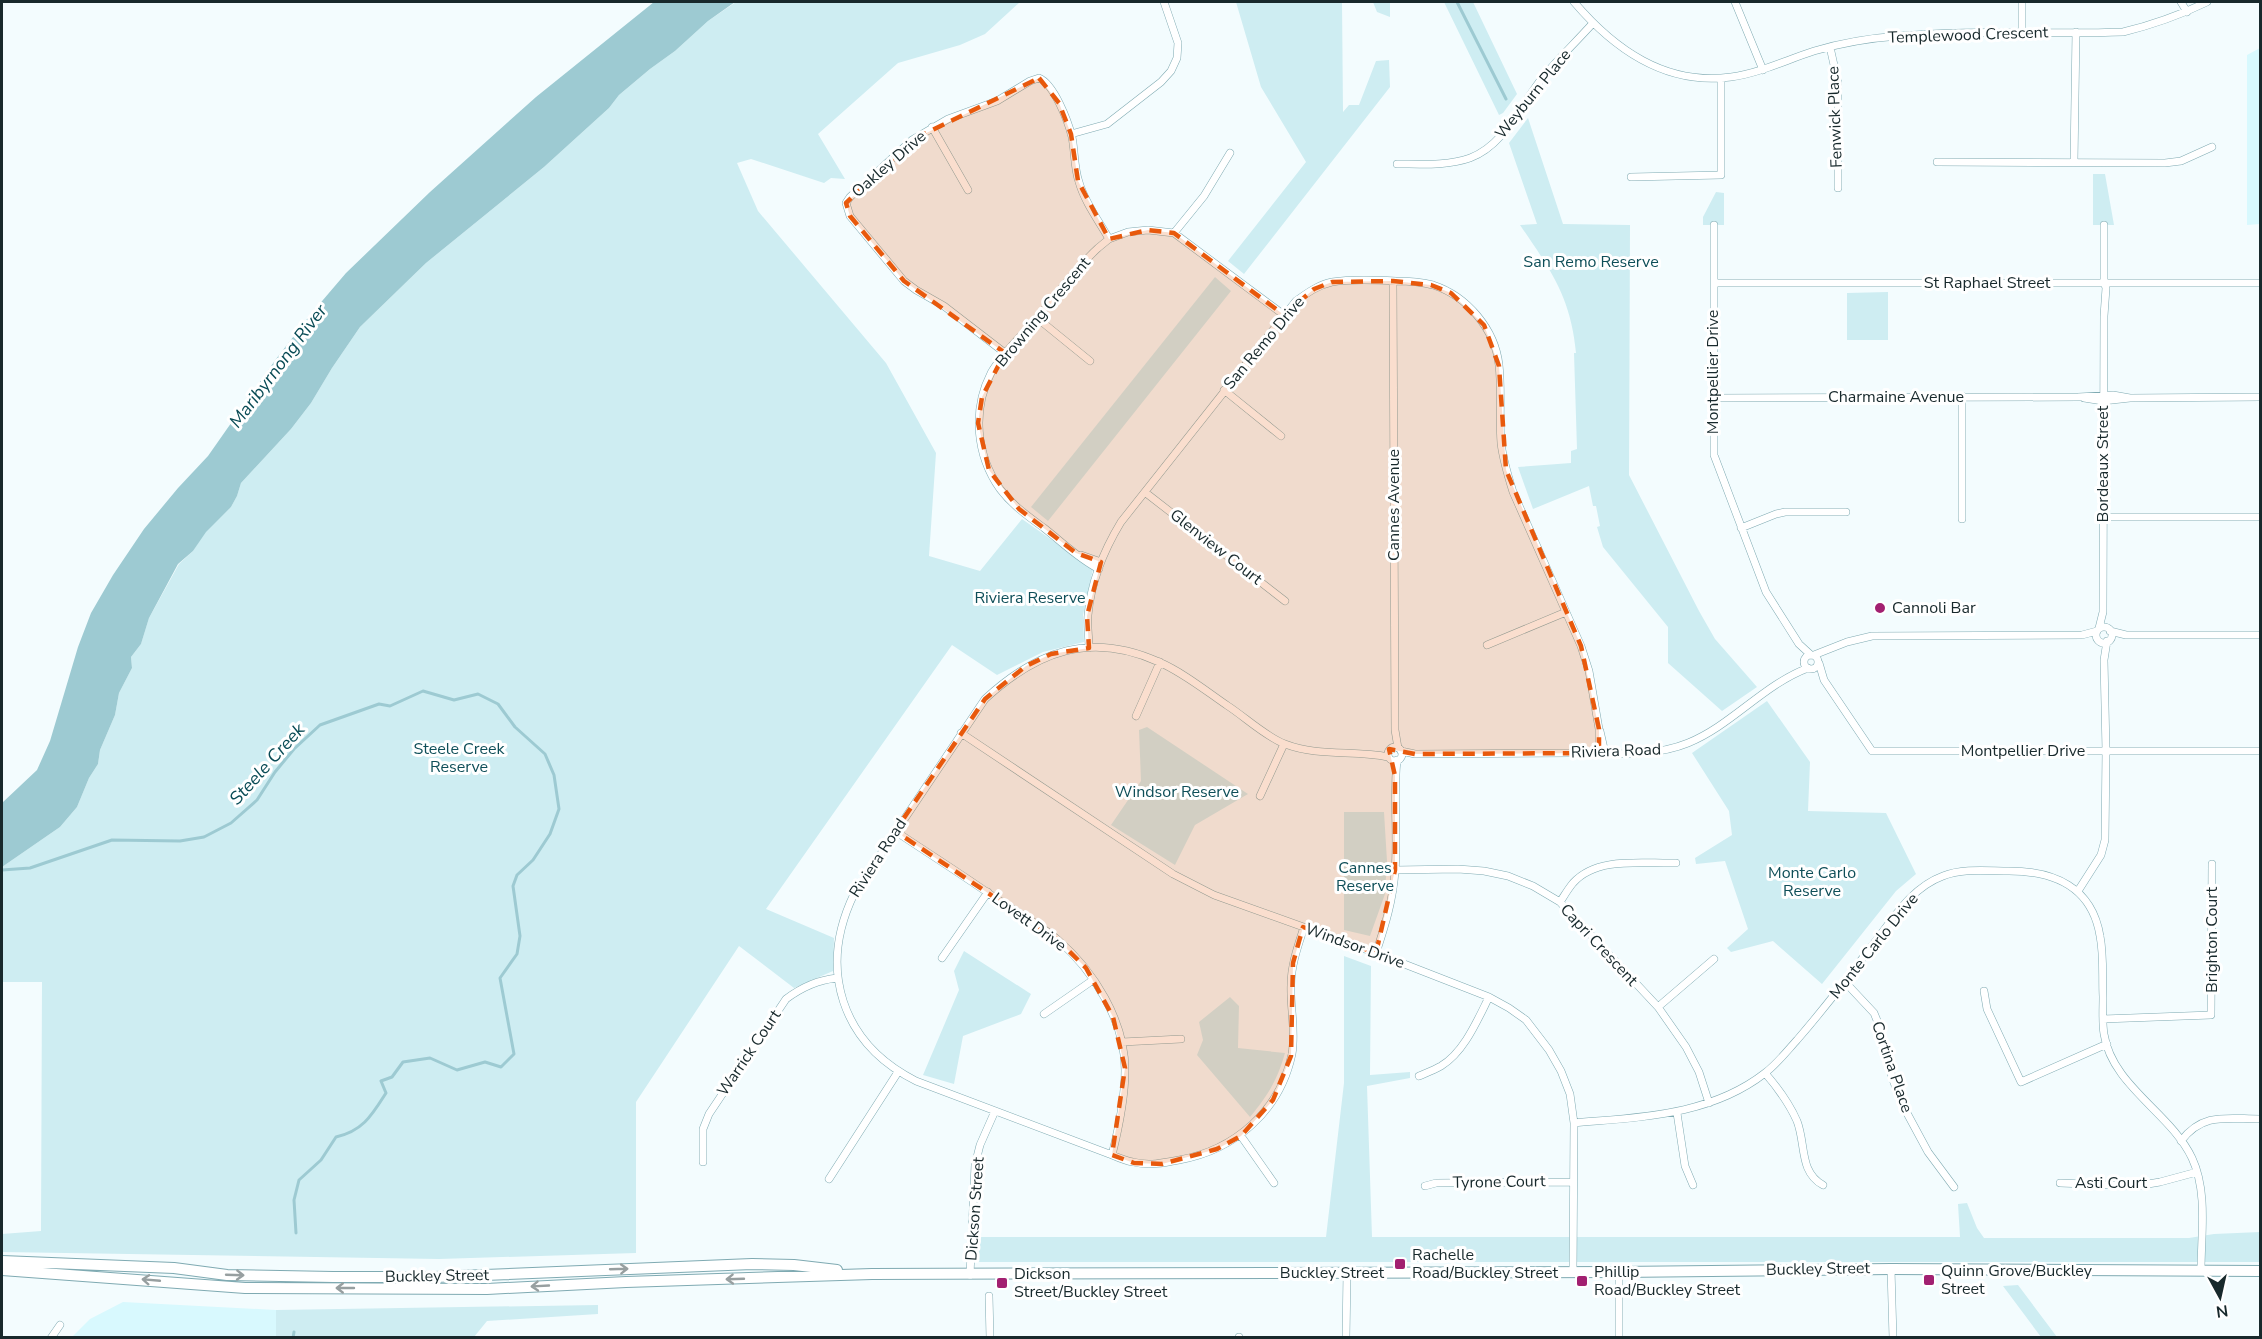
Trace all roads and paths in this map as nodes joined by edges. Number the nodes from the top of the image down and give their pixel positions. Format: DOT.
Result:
graph roads {
  1 [pos="1164,2"];
  2 [pos="1574,2"];
  3 [pos="1735,2"];
  4 [pos="2022,2"];
  5 [pos="2181,2"];
  6 [pos="2207,2"];
  7 [pos="2187,12"];
  8 [pos="1593,23"];
  9 [pos="2022,32"];
  10 [pos="2076,32"];
  11 [pos="1830,47"];
  12 [pos="1763,69"];
  13 [pos="1721,78"];
  14 [pos="932,127"];
  15 [pos="1071,134"];
  16 [pos="2211,147"];
  17 [pos="1230,153"];
  18 [pos="1937,162"];
  19 [pos="2074,162"];
  20 [pos="1396,164"];
  21 [pos="1631,177"];
  22 [pos="1838,188"];
  23 [pos="968,190"];
  24 [pos="1714,225"];
  25 [pos="2104,225"];
  26 [pos="1174,233"];
  27 [pos="1109,239"];
  28 [pos="1393,280"];
  29 [pos="2104,282"];
  30 [pos="1714,283"];
  31 [pos="2260,283"];
  32 [pos="1284,315"];
  33 [pos="1037,318"];
  34 [pos="1005,353"];
  35 [pos="1090,361"];
  36 [pos="1224,390"];
  37 [pos="1962,396"];
  38 [pos="1713,398"];
  39 [pos="2103,398"];
  40 [pos="2260,398"];
  41 [pos="1281,436"];
  42 [pos="1146,494"];
  43 [pos="1846,512"];
  44 [pos="2104,517"];
  45 [pos="2260,517"];
  46 [pos="1962,519"];
  47 [pos="1741,528"];
  48 [pos="1100,565"];
  49 [pos="1286,601"];
  50 [pos="1566,612"];
  51 [pos="2103,612"];
  52 [pos="2098,630"];
  53 [pos="2082,635"];
  54 [pos="2260,635"];
  55 [pos="2106,637"];
  56 [pos="1487,645"];
  57 [pos="1089,648"];
  58 [pos="1811,662"];
  59 [pos="1160,663"];
  60 [pos="1136,716"];
  61 [pos="962,733"];
  62 [pos="1284,744"];
  63 [pos="2106,751"];
  64 [pos="2260,751"];
  65 [pos="1602,753"];
  66 [pos="1395,754"];
  67 [pos="1260,796"];
  68 [pos="896,831"];
  69 [pos="1676,863"];
  70 [pos="2212,864"];
  71 [pos="1395,870"];
  72 [pos="2078,891"];
  73 [pos="988,892"];
  74 [pos="1560,902"];
  75 [pos="1304,927"];
  76 [pos="1376,952"];
  77 [pos="942,958"];
  78 [pos="1714,959"];
  79 [pos="837,978"];
  80 [pos="1094,980"];
  81 [pos="1845,982"];
  82 [pos="1984,991"];
  83 [pos="1489,997"];
  84 [pos="1658,1007"];
  85 [pos="1044,1014"];
  86 [pos="2103,1019"];
  87 [pos="1181,1040"];
  88 [pos="1122,1042"];
  89 [pos="2107,1044"];
  90 [pos="898,1072"];
  91 [pos="1765,1073"];
  92 [pos="1419,1076"];
  93 [pos="1709,1103"];
  94 [pos="995,1111"];
  95 [pos="1677,1113"];
  96 [pos="2260,1119"];
  97 [pos="1574,1123"];
  98 [pos="1241,1136"];
  99 [pos="2181,1141"];
  100 [pos="1112,1155"];
  101 [pos="703,1162"];
  102 [pos="2197,1172"];
  103 [pos="829,1179"];
  104 [pos="1573,1182"];
  105 [pos="1274,1183"];
  106 [pos="2060,1183"];
  107 [pos="1693,1185"];
  108 [pos="1823,1185"];
  109 [pos="1425,1186"];
  110 [pos="1954,1187"];
  111 [pos="2,1261"];
  112 [pos="1891,1269"];
  113 [pos="2,1270"];
  114 [pos="2202,1270"];
  115 [pos="1573,1271"];
  116 [pos="2260,1271"];
  117 [pos="1619,1272"];
  118 [pos="1347,1273"];
  119 [pos="872,1274"];
  120 [pos="970,1275"];
  121 [pos="989,1296"];
  122 [pos="60,1325"];
  123 [pos="51,1338"];
  124 [pos="990,1338"];
  125 [pos="1346,1338"];
  126 [pos="1619,1338"];
  127 [pos="1893,1338"];
  1 -- 15 [label="street"];
  2 -- 8 [label="street, Templewood Crescent"];
  3 -- 12 [label="street"];
  4 -- 9 [label="street"];
  5 -- 7 [label="street"];
  6 -- 7 [label="street, Templewood Crescent"];
  7 -- 10 [label="street, Templewood Crescent"];
  8 -- 13 [label="street, Templewood Crescent"];
  8 -- 20 [label="street, Weyburn Place"];
  9 -- 10 [label="street, Templewood Crescent"];
  9 -- 11 [label="street, Templewood Crescent"];
  10 -- 19 [label="street"];
  11 -- 12 [label="street, Templewood Crescent"];
  11 -- 22 [label="street, Fenwick Place"];
  12 -- 13 [label="street, Templewood Crescent"];
  13 -- 21 [label="street"];
  14 -- 15 [label="street, Oakley Drive"];
  14 -- 23 [label="street"];
  14 -- 34 [label="street, Oakley Drive"];
  15 -- 27 [label="street, Oakley Drive"];
  16 -- 19 [label="street"];
  17 -- 26 [label="street"];
  18 -- 19 [label="street"];
  24 -- 30 [label="street, Montpellier Drive"];
  25 -- 29 [label="street, Bordeaux Street"];
  26 -- 27 [label="street, Browning Crescent"];
  26 -- 32 [label="street"];
  27 -- 33 [label="street, Browning Crescent"];
  28 -- 32 [label="street, San Remo Drive"];
  28 -- 50 [label="street, San Remo Drive"];
  28 -- 66 [label="street, Cannes Avenue"];
  29 -- 30 [label="street, St Raphael Street"];
  29 -- 31 [label="street, St Raphael Street"];
  29 -- 39 [label="street, Bordeaux Street"];
  30 -- 38 [label="street, Montpellier Drive"];
  32 -- 36 [label="street, San Remo Drive"];
  33 -- 34 [label="street, Browning Crescent"];
  33 -- 35 [label="street"];
  34 -- 48 [label="street, Browning Crescent"];
  36 -- 41 [label="street"];
  36 -- 42 [label="street, San Remo Drive"];
  37 -- 38 [label="street, Charmaine Avenue"];
  37 -- 39 [label="street, Charmaine Avenue"];
  37 -- 46 [label="street"];
  38 -- 47 [label="street, Montpellier Drive"];
  39 -- 40 [label="street, Charmaine Avenue"];
  39 -- 44 [label="street, Bordeaux Street"];
  42 -- 48 [label="street, San Remo Drive"];
  42 -- 49 [label="street, Glenview Court"];
  43 -- 47 [label="street"];
  44 -- 45 [label="street"];
  44 -- 51 [label="street, Bordeaux Street"];
  47 -- 58 [label="street, Montpellier Drive"];
  48 -- 57 [label="street, San Remo Drive"];
  50 -- 56 [label="street"];
  50 -- 65 [label="street, San Remo Drive"];
  51 -- 52 [label="street, Bordeaux Street"];
  51 -- 55 [label="street, Bordeaux Street"];
  52 -- 53 [label="street, Riviera Road"];
  52 -- 55 [label="street"];
  52 -- 55 [label="street"];
  53 -- 55 [label="street, Riviera Road"];
  53 -- 58 [label="street, Riviera Road"];
  54 -- 55 [label="street, Riviera Road"];
  55 -- 63 [label="street, Bordeaux Street"];
  57 -- 59 [label="street, Riviera Road"];
  57 -- 61 [label="street, Riviera Road"];
  58 -- 63 [label="street, Montpellier Drive"];
  58 -- 65 [label="street, Riviera Road"];
  59 -- 60 [label="street"];
  59 -- 62 [label="street, Riviera Road"];
  61 -- 68 [label="street, Riviera Road"];
  61 -- 75 [label="street, Windsor Drive"];
  62 -- 66 [label="street, Riviera Road"];
  62 -- 67 [label="street"];
  63 -- 64 [label="street, Montpellier Drive"];
  63 -- 72 [label="street, Bordeaux Street"];
  65 -- 66 [label="street, Riviera Road"];
  66 -- 71 [label="street, Cannes Avenue"];
  68 -- 73 [label="street, Lovett Drive"];
  68 -- 79 [label="street, Riviera Road"];
  69 -- 74 [label="street"];
  70 -- 86 [label="street, Brighton Court"];
  71 -- 74 [label="street, Capri Crescent"];
  71 -- 76 [label="street, Cannes Avenue"];
  72 -- 81 [label="street, Monte Carlo Drive"];
  72 -- 86 [label="street"];
  73 -- 77 [label="street"];
  73 -- 80 [label="street, Lovett Drive"];
  74 -- 84 [label="street, Capri Crescent"];
  75 -- 76 [label="street, Windsor Drive"];
  75 -- 98 [label="street, Riviera Road"];
  76 -- 83 [label="street, Windsor Drive"];
  78 -- 84 [label="street"];
  79 -- 90 [label="street, Riviera Road"];
  79 -- 101 [label="street, Warrick Court"];
  80 -- 85 [label="street"];
  80 -- 88 [label="street, Lovett Drive"];
  81 -- 91 [label="street, Monte Carlo Drive"];
  81 -- 110 [label="street, Cortina Place"];
  82 -- 89 [label="street"];
  83 -- 92 [label="street"];
  83 -- 97 [label="street, Windsor Drive"];
  84 -- 93 [label="street, Capri Crescent"];
  86 -- 89 [label="street"];
  87 -- 88 [label="street"];
  88 -- 100 [label="street, Lovett Drive"];
  89 -- 99 [label="street"];
  90 -- 94 [label="street, Riviera Road"];
  90 -- 103 [label="street"];
  91 -- 93 [label="street, Monte Carlo Drive"];
  91 -- 108 [label="street"];
  93 -- 95 [label="street, Monte Carlo Drive"];
  94 -- 100 [label="street, Riviera Road"];
  94 -- 120 [label="street, Dickson Street"];
  95 -- 97 [label="street, Monte Carlo Drive"];
  95 -- 107 [label="street"];
  96 -- 99 [label="street"];
  97 -- 104 [label="street, Windsor Drive"];
  98 -- 100 [label="street, Riviera Road"];
  98 -- 105 [label="street"];
  99 -- 102 [label="street"];
  102 -- 106 [label="street, Asti Court"];
  102 -- 114 [label="street"];
  104 -- 109 [label="street, Tyrone Court"];
  104 -- 115 [label="street, Windsor Drive"];
  111 -- 119 [label="main road, Buckley Street, one-way"];
  112 -- 114 [label="main road, Buckley Street"];
  112 -- 117 [label="main road, Buckley Street"];
  112 -- 127 [label="street"];
  119 -- 113 [label="main road, Buckley Street, one-way"];
  114 -- 116 [label="main road, Buckley Street"];
  115 -- 117 [label="main road, Buckley Street"];
  115 -- 118 [label="main road, Buckley Street"];
  117 -- 126 [label="street"];
  118 -- 120 [label="main road, Buckley Street"];
  118 -- 125 [label="street"];
  119 -- 120 [label="main road, Buckley Street"];
  121 -- 124 [label="street"];
  122 -- 123 [label="street"];
}
